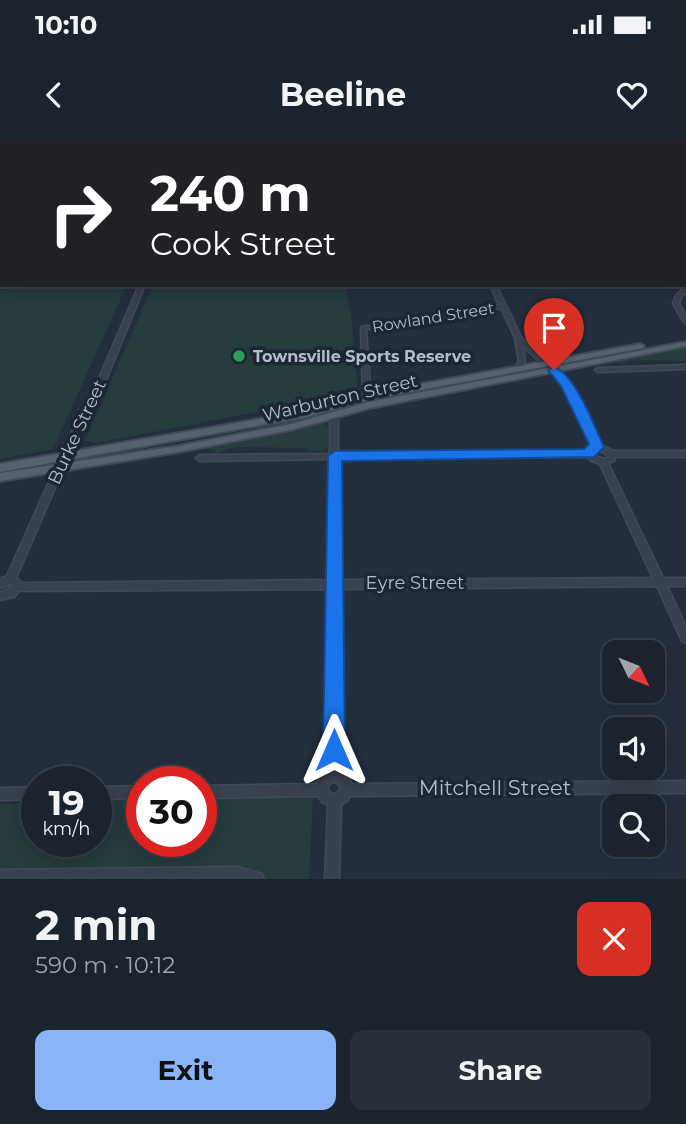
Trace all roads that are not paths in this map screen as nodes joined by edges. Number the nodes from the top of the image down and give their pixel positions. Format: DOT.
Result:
graph roads {
  1 [pos="141,287"];
  2 [pos="494,287"];
  3 [pos="686,289"];
  4 [pos="503,306"];
  5 [pos="686,321"];
  6 [pos="686,337"];
  7 [pos="518,338"];
  8 [pos="686,344"];
  9 [pos="545,364"];
  10 [pos="686,367"];
  11 [pos="517,369"];
  12 [pos="554,370"];
  13 [pos="598,370"];
  14 [pos="367,397"];
  15 [pos="334,416"];
  16 [pos="597,447"];
  17 [pos="589,454"];
  18 [pos="686,454"];
  19 [pos="65,456"];
  20 [pos="335,456"];
  21 [pos="200,458"];
  22 [pos="607,458"];
  23 [pos="61,466"];
  24 [pos="0,468"];
  25 [pos="0,477"];
  26 [pos="659,582"];
  27 [pos="686,582"];
  28 [pos="14,583"];
  29 [pos="0,584"];
  30 [pos="335,584"];
  31 [pos="1,598"];
  32 [pos="686,638"];
  33 [pos="334,775"];
  34 [pos="686,787"];
  35 [pos="322,790"];
  36 [pos="345,790"];
  37 [pos="217,792"];
  38 [pos="0,793"];
  39 [pos="21,793"];
  40 [pos="335,801"];
  41 [pos="0,877"];
  42 [pos="257,879"];
  43 [pos="332,879"];
  1 -- 19 [label="street, Burke Street"];
  2 -- 4 [label="street"];
  3 -- 5 [label="street"];
  4 -- 7 [label="street"];
  4 -- 14 [label="street, Rowland Street"];
  6 -- 9 [label="main road, Warburton Street"];
  7 -- 9 [label="street"];
  7 -- 11 [label="street"];
  8 -- 12 [label="main road, Warburton Street"];
  9 -- 11 [label="main road, Warburton Street"];
  9 -- 12 [label="street"];
  10 -- 13 [label="street"];
  11 -- 14 [label="main road, Warburton Street"];
  12 -- 15 [label="main road, Warburton Street"];
  12 -- 16 [label="street"];
  14 -- 19 [label="main road, Warburton Street"];
  15 -- 20 [label="street"];
  15 -- 23 [label="main road, Warburton Street"];
  16 -- 17 [label="street"];
  16 -- 22 [label="street"];
  17 -- 20 [label="street"];
  17 -- 22 [label="street"];
  18 -- 22 [label="street"];
  19 -- 23 [label="street, Burke Street"];
  19 -- 24 [label="main road, Warburton Street"];
  20 -- 21 [label="street"];
  20 -- 30 [label="street"];
  22 -- 26 [label="street"];
  23 -- 25 [label="main road, Warburton Street"];
  23 -- 28 [label="street, Burke Street"];
  26 -- 27 [label="street, Eyre Street"];
  26 -- 30 [label="street, Eyre Street"];
  26 -- 32 [label="street"];
  28 -- 29 [label="street"];
  28 -- 30 [label="street, Eyre Street"];
  28 -- 31 [label="street"];
  30 -- 33 [label="street"];
  33 -- 35 [label="street"];
  33 -- 36 [label="street"];
  34 -- 36 [label="street, Mitchell Street"];
  35 -- 37 [label="street"];
  35 -- 40 [label="street"];
  36 -- 40 [label="street"];
  38 -- 39 [label="street"];
  40 -- 43 [label="street"];
  41 -- 42 [label="street"];
}
